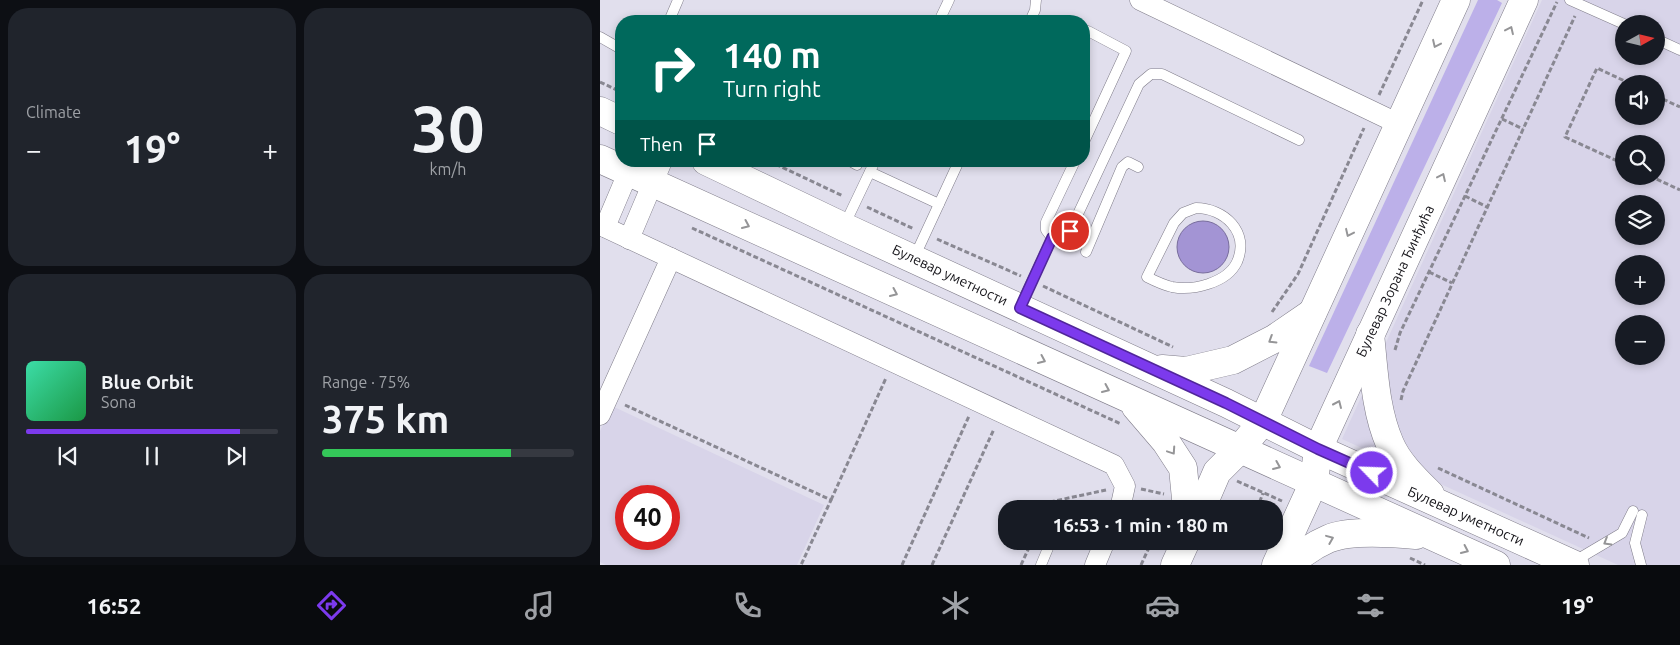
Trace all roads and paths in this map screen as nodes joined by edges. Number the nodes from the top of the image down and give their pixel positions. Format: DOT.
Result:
graph roads {
  1 [pos="678,0"];
  2 [pos="949,0"];
  3 [pos="1036,0"];
  4 [pos="1140,0"];
  5 [pos="1423,0"];
  6 [pos="1456,0"];
  7 [pos="1524,0"];
  8 [pos="1558,0"];
  9 [pos="1570,0"];
  10 [pos="1580,4"];
  11 [pos="1174,8"];
  12 [pos="671,15"];
  13 [pos="942,15"];
  14 [pos="1033,15"];
  15 [pos="1615,20"];
  16 [pos="1090,31"];
  17 [pos="600,37"];
  18 [pos="1665,43"];
  19 [pos="615,46"];
  20 [pos="1680,50"];
  21 [pos="1615,76"];
  22 [pos="600,82"];
  23 [pos="615,89"];
  24 [pos="1665,100"];
  25 [pos="1680,107"];
  26 [pos="600,111"];
  27 [pos="1372,111"];
  28 [pos="1502,118"];
  29 [pos="615,119"];
  30 [pos="1399,124"];
  31 [pos="1090,129"];
  32 [pos="1523,129"];
  33 [pos="1299,140"];
  34 [pos="600,159"];
  35 [pos="1615,160"];
  36 [pos="615,163"];
  37 [pos="631,167"];
  38 [pos="719,167"];
  39 [pos="782,167"];
  40 [pos="872,167"];
  41 [pos="956,167"];
  42 [pos="1072,167"];
  43 [pos="1138,167"];
  44 [pos="658,172"];
  45 [pos="870,172"];
  46 [pos="1665,183"];
  47 [pos="1680,190"];
  48 [pos="1465,196"];
  49 [pos="856,202"];
  50 [pos="939,204"];
  51 [pos="1487,207"];
  52 [pos="602,226"];
  53 [pos="844,227"];
  54 [pos="692,228"];
  55 [pos="925,234"];
  56 [pos="1052,238"];
  57 [pos="629,239"];
  58 [pos="1086,252"];
  59 [pos="672,258"];
  60 [pos="914,258"];
  61 [pos="1429,272"];
  62 [pos="1146,277"];
  63 [pos="1032,281"];
  64 [pos="1452,283"];
  65 [pos="1020,308"];
  66 [pos="1313,312"];
  67 [pos="1270,316"];
  68 [pos="1370,334"];
  69 [pos="1180,348"];
  70 [pos="1394,353"];
  71 [pos="893,361"];
  72 [pos="1147,367"];
  73 [pos="976,400"];
  74 [pos="604,406"];
  75 [pos="1400,409"];
  76 [pos="1002,411"];
  77 [pos="1128,413"];
  78 [pos="1263,421"];
  79 [pos="1318,449"];
  80 [pos="1239,450"];
  81 [pos="1435,467"];
  82 [pos="1218,472"];
  83 [pos="1314,482"];
  84 [pos="1125,486"];
  85 [pos="1263,493"];
  86 [pos="831,500"];
  87 [pos="1059,500"];
  88 [pos="1122,500"];
  89 [pos="1171,500"];
  90 [pos="1178,500"];
  91 [pos="1205,500"];
  92 [pos="1260,500"];
  93 [pos="1441,504"];
  94 [pos="1301,510"];
  95 [pos="1434,536"];
  96 [pos="1603,544"];
  97 [pos="1028,550"];
  98 [pos="1047,550"];
  99 [pos="1102,550"];
  100 [pos="1148,550"];
  101 [pos="1573,564"];
  102 [pos="801,565"];
  103 [pos="902,565"];
  104 [pos="932,565"];
  105 [pos="1021,565"];
  106 [pos="1041,565"];
  107 [pos="1095,565"];
  108 [pos="1141,565"];
  109 [pos="1276,565"];
  110 [pos="1289,565"];
  111 [pos="1496,565"];
  112 [pos="1641,565"];
  1 -- 12 [label="lane"];
  2 -- 13 [label="lane"];
  3 -- 14 [label="lane"];
  4 -- 11 [label="street"];
  5 -- 27 [label="path"];
  6 -- 30 [label="street, one-way"];
  68 -- 7 [label="street, Булевар Зорана Ђинђића, one-way"];
  8 -- 28 [label="path"];
  9 -- 10 [label="lane"];
  10 -- 15 [label="lane"];
  10 -- 32 [label="path"];
  11 -- 27 [label="street"];
  16 -- 31 [label="lane"];
  17 -- 19 [label="lane"];
  18 -- 20 [label="lane"];
  21 -- 35 [label="path"];
  22 -- 23 [label="path"];
  24 -- 25 [label="path"];
  26 -- 29 [label="street"];
  27 -- 30 [label="street"];
  27 -- 67 [label="path"];
  28 -- 32 [label="path"];
  28 -- 48 [label="path"];
  30 -- 66 [label="street, one-way"];
  32 -- 51 [label="path"];
  33 -- 56 [label="lane"];
  34 -- 36 [label="street"];
  37 -- 44 [label="street"];
  37 -- 52 [label="street"];
  38 -- 53 [label="street, Булевар уметности"];
  39 -- 49 [label="path"];
  40 -- 45 [label="lane"];
  41 -- 50 [label="lane"];
  42 -- 56 [label="lane"];
  43 -- 58 [label="lane"];
  44 -- 57 [label="street"];
  44 -- 77 [label="street, one-way"];
  45 -- 49 [label="lane"];
  45 -- 50 [label="lane"];
  46 -- 47 [label="path"];
  48 -- 51 [label="path"];
  48 -- 61 [label="path"];
  49 -- 53 [label="lane"];
  49 -- 55 [label="path"];
  50 -- 55 [label="lane"];
  51 -- 64 [label="path"];
  52 -- 57 [label="street"];
  53 -- 60 [label="street, Булевар уметности"];
  54 -- 77 [label="path"];
  55 -- 60 [label="lane"];
  55 -- 63 [label="path"];
  56 -- 63 [label="lane"];
  57 -- 59 [label="street"];
  59 -- 71 [label="street"];
  59 -- 74 [label="street"];
  60 -- 65 [label="street, Булевар уметности"];
  61 -- 64 [label="path"];
  61 -- 70 [label="path"];
  62 -- 62 [label="lane"];
  63 -- 65 [label="lane"];
  63 -- 69 [label="path"];
  64 -- 75 [label="path"];
  65 -- 72 [label="street, Булевар уметности"];
  66 -- 72 [label="street, one-way"];
  66 -- 78 [label="street"];
  79 -- 68 [label="street, Булевар Зорана Ђинђића, one-way"];
  68 -- 93 [label="street"];
  71 -- 73 [label="street"];
  71 -- 86 [label="path"];
  72 -- 78 [label="street, Булевар уметности"];
  73 -- 76 [label="street"];
  73 -- 103 [label="path"];
  74 -- 86 [label="path"];
  76 -- 84 [label="street"];
  76 -- 104 [label="path"];
  77 -- 80 [label="street"];
  77 -- 90 [label="street, one-way"];
  78 -- 79 [label="street, Булевар уметности"];
  78 -- 80 [label="street"];
  79 -- 83 [label="street, Булевар Зорана Ђинђића"];
  79 -- 93 [label="street, Булевар уметности"];
  80 -- 82 [label="street"];
  80 -- 83 [label="street, one-way"];
  81 -- 96 [label="path"];
  82 -- 85 [label="path"];
  82 -- 91 [label="street"];
  83 -- 94 [label="street, Булевар Зорана Ђинђића"];
  83 -- 95 [label="street"];
  84 -- 87 [label="path"];
  84 -- 88 [label="street"];
  84 -- 89 [label="path"];
  85 -- 92 [label="path"];
  85 -- 94 [label="path"];
  86 -- 102 [label="path"];
  93 -- 101 [label="street, Булевар уметности"];
  94 -- 109 [label="street, Булевар Зорана Ђинђића"];
  110 -- 95 [label="street, one-way"];
  95 -- 111 [label="street, one-way"];
  96 -- 101 [label="lane"];
  112 -- 96 [label="lane, one-way"];
  97 -- 105 [label="path"];
  98 -- 106 [label="lane"];
  99 -- 107 [label="street"];
  100 -- 108 [label="path"];
}
